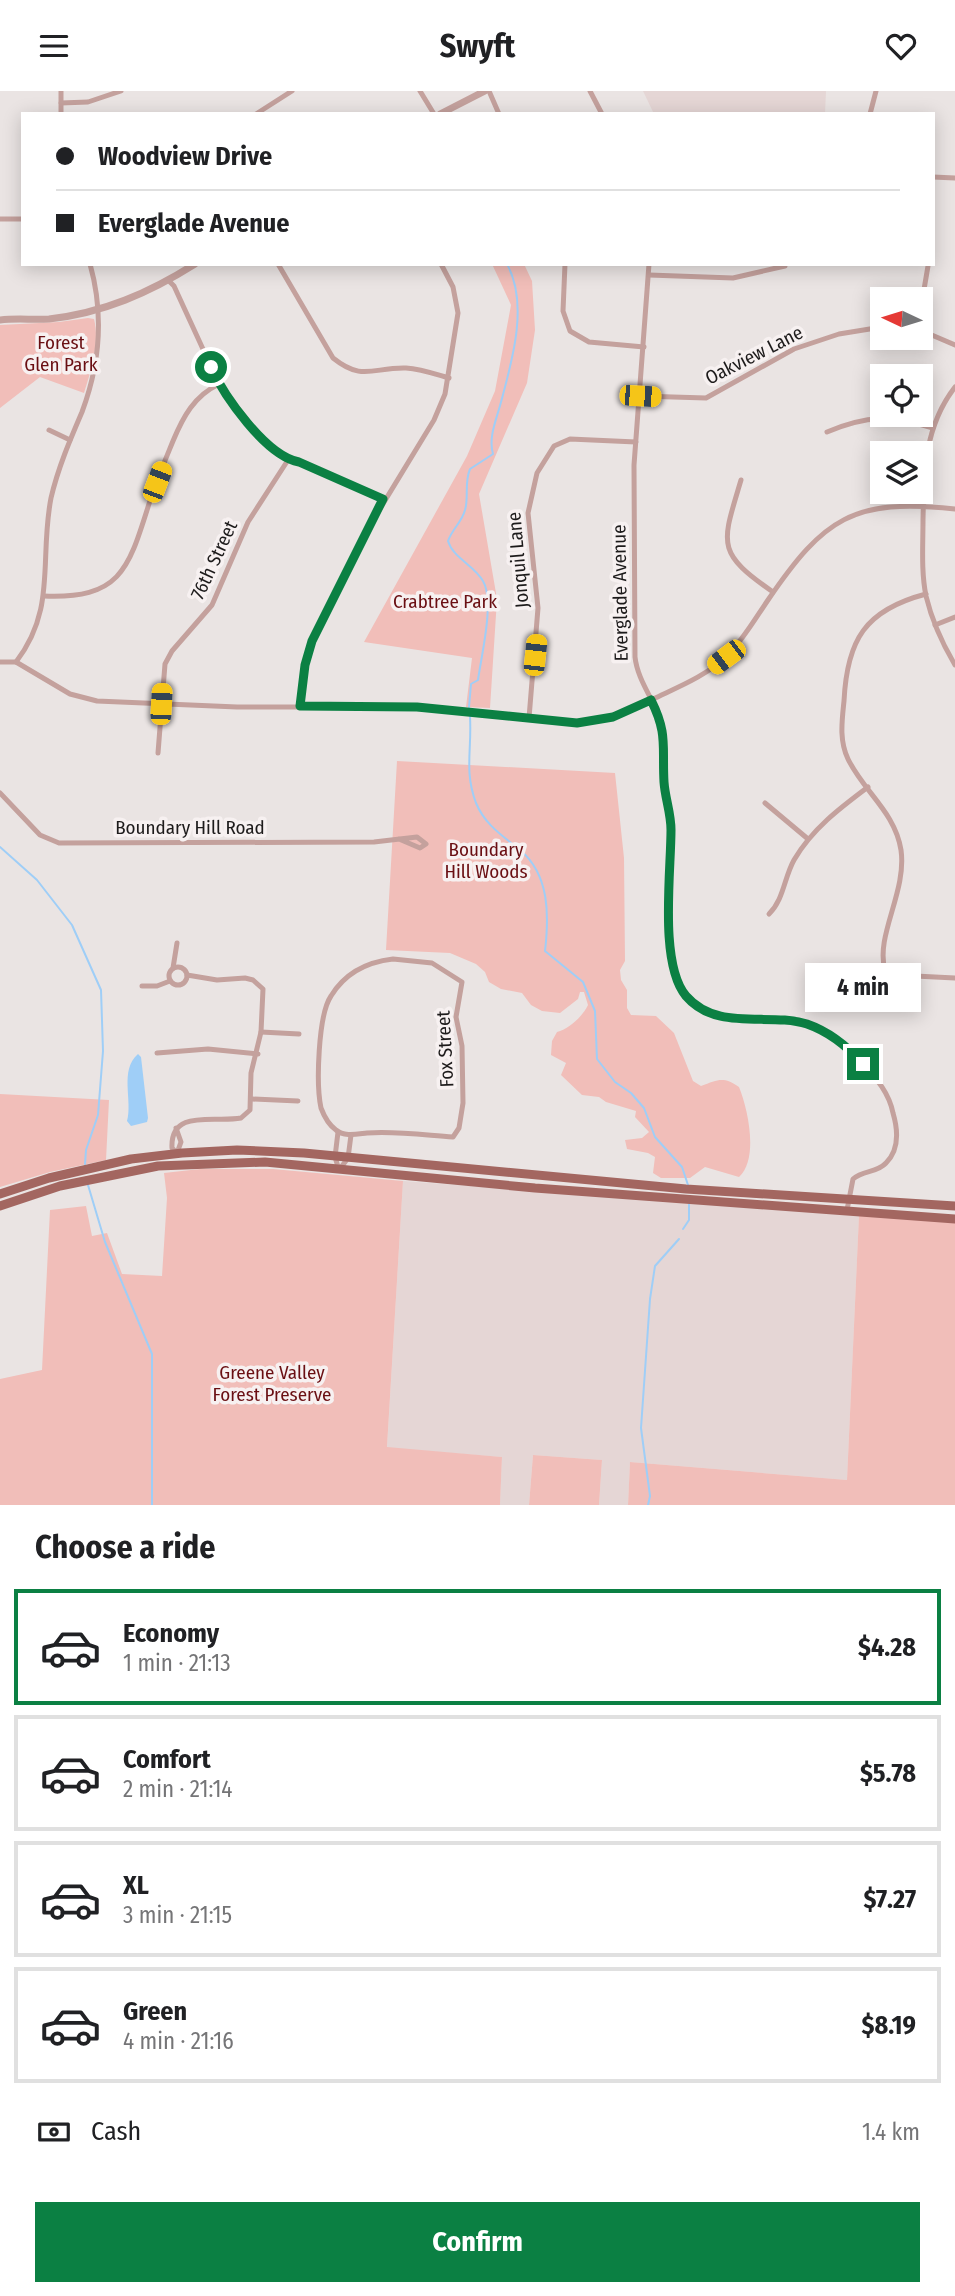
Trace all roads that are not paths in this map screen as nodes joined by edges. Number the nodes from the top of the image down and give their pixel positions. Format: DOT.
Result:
graph roads {
  1 [pos="61,91"];
  2 [pos="121,91"];
  3 [pos="292,91"];
  4 [pos="420,91"];
  5 [pos="487,91"];
  6 [pos="590,91"];
  7 [pos="876,91"];
  8 [pos="61,103"];
  9 [pos="61,112"];
  10 [pos="259,112"];
  11 [pos="433,112"];
  12 [pos="444,112"];
  13 [pos="498,112"];
  14 [pos="601,112"];
  15 [pos="871,112"];
  16 [pos="935,177"];
  17 [pos="955,178"];
  18 [pos="0,219"];
  19 [pos="21,219"];
  20 [pos="90,266"];
  21 [pos="192,266"];
  22 [pos="279,266"];
  23 [pos="442,266"];
  24 [pos="565,266"];
  25 [pos="649,266"];
  26 [pos="785,266"];
  27 [pos="928,266"];
  28 [pos="649,275"];
  29 [pos="169,281"];
  30 [pos="924,287"];
  31 [pos="99,310"];
  32 [pos="0,318"];
  33 [pos="870,329"];
  34 [pos="933,336"];
  35 [pos="955,345"];
  36 [pos="644,347"];
  37 [pos="449,378"];
  38 [pos="219,384"];
  39 [pos="954,389"];
  40 [pos="640,396"];
  41 [pos="933,428"];
  42 [pos="50,430"];
  43 [pos="827,432"];
  44 [pos="70,440"];
  45 [pos="636,442"];
  46 [pos="288,460"];
  47 [pos="741,480"];
  48 [pos="383,499"];
  49 [pos="923,507"];
  50 [pos="955,509"];
  51 [pos="773,592"];
  52 [pos="926,594"];
  53 [pos="44,596"];
  54 [pos="955,617"];
  55 [pos="935,625"];
  56 [pos="0,662"];
  57 [pos="16,662"];
  58 [pos="955,665"];
  59 [pos="651,700"];
  60 [pos="161,704"];
  61 [pos="300,706"];
  62 [pos="529,718"];
  63 [pos="158,753"];
  64 [pos="868,787"];
  65 [pos="0,793"];
  66 [pos="765,803"];
  67 [pos="399,839"];
  68 [pos="808,839"];
  69 [pos="769,914"];
  70 [pos="177,943"];
  71 [pos="173,968"];
  72 [pos="187,975"];
  73 [pos="955,978"];
  74 [pos="170,981"];
  75 [pos="142,986"];
  76 [pos="261,1032"];
  77 [pos="299,1034"];
  78 [pos="157,1053"];
  79 [pos="258,1054"];
  80 [pos="251,1099"];
  81 [pos="299,1101"];
  82 [pos="338,1132"];
  83 [pos="351,1135"];
  84 [pos="177,1153"];
  85 [pos="335,1157"];
  86 [pos="348,1158"];
  87 [pos="339,1170"];
  88 [pos="0,1194"];
  89 [pos="848,1198"];
  90 [pos="0,1206"];
  91 [pos="955,1206"];
  92 [pos="847,1210"];
  93 [pos="955,1219"];
  1 -- 8 [label="street"];
  2 -- 8 [label="street"];
  3 -- 10 [label="street"];
  4 -- 11 [label="street"];
  5 -- 12 [label="street"];
  5 -- 13 [label="street"];
  6 -- 14 [label="street"];
  7 -- 15 [label="street"];
  8 -- 9 [label="street"];
  16 -- 17 [label="street"];
  18 -- 19 [label="street"];
  20 -- 31 [label="street"];
  21 -- 29 [label="street"];
  22 -- 37 [label="street"];
  23 -- 37 [label="street"];
  24 -- 36 [label="street"];
  25 -- 28 [label="street, Everglade Avenue"];
  26 -- 28 [label="street"];
  27 -- 30 [label="street"];
  28 -- 36 [label="street, Everglade Avenue"];
  29 -- 31 [label="street"];
  29 -- 38 [label="street"];
  31 -- 32 [label="street"];
  31 -- 44 [label="street"];
  33 -- 40 [label="street, Oakview Lane"];
  34 -- 35 [label="street"];
  36 -- 40 [label="street, Everglade Avenue"];
  37 -- 48 [label="street"];
  38 -- 46 [label="street"];
  38 -- 53 [label="street"];
  39 -- 41 [label="street"];
  40 -- 45 [label="street, Everglade Avenue"];
  41 -- 43 [label="street"];
  41 -- 49 [label="street"];
  42 -- 44 [label="street"];
  44 -- 53 [label="street"];
  45 -- 59 [label="street, Everglade Avenue"];
  45 -- 62 [label="street, Jonquil Lane"];
  46 -- 48 [label="street"];
  46 -- 60 [label="street, 76th Street"];
  47 -- 51 [label="street"];
  48 -- 61 [label="street"];
  49 -- 50 [label="street"];
  49 -- 51 [label="street"];
  49 -- 52 [label="street"];
  51 -- 59 [label="street"];
  52 -- 55 [label="street"];
  52 -- 64 [label="street"];
  53 -- 57 [label="street"];
  54 -- 55 [label="street"];
  55 -- 58 [label="street"];
  56 -- 57 [label="street"];
  57 -- 60 [label="street"];
  59 -- 62 [label="street"];
  59 -- 89 [label="street, Everglade Avenue"];
  60 -- 61 [label="street"];
  60 -- 63 [label="street, 76th Street"];
  61 -- 62 [label="street"];
  64 -- 68 [label="street"];
  64 -- 73 [label="street"];
  65 -- 67 [label="street, Boundary Hill Road"];
  66 -- 68 [label="street"];
  68 -- 69 [label="street"];
  70 -- 71 [label="street"];
  71 -- 72 [label="street"];
  71 -- 74 [label="street"];
  72 -- 74 [label="street"];
  72 -- 76 [label="street"];
  74 -- 75 [label="street"];
  76 -- 77 [label="street"];
  76 -- 79 [label="street"];
  78 -- 79 [label="street"];
  79 -- 80 [label="street"];
  80 -- 81 [label="street"];
  80 -- 84 [label="street"];
  82 -- 83 [label="street"];
  82 -- 83 [label="street, Fox Street"];
  82 -- 85 [label="street"];
  83 -- 86 [label="street"];
  84 -- 85 [label="main road"];
  84 -- 88 [label="main road"];
  85 -- 86 [label="main road"];
  85 -- 87 [label="street"];
  86 -- 87 [label="street"];
  86 -- 89 [label="main road"];
  87 -- 90 [label="main road"];
  87 -- 92 [label="main road"];
  89 -- 91 [label="main road"];
  89 -- 92 [label="street"];
  92 -- 93 [label="main road"];
}
